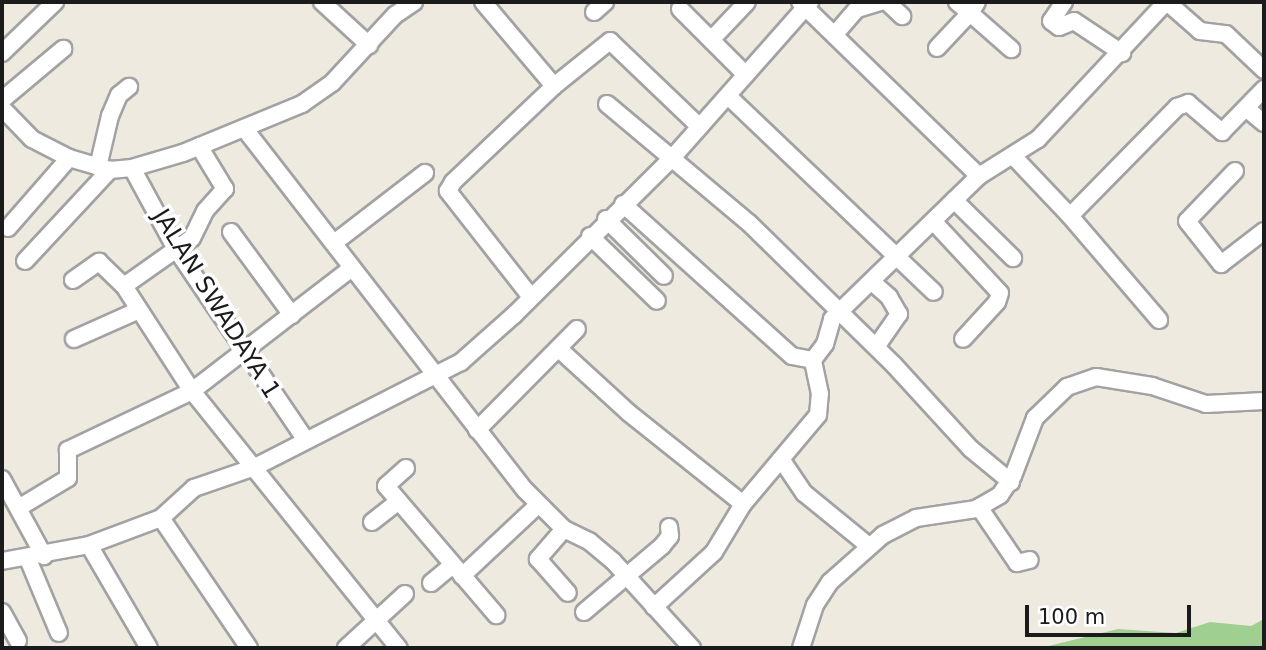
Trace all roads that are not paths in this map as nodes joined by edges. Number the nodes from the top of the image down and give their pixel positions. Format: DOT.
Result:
graph roads {
  1 [pos="55,2"];
  2 [pos="322,2"];
  3 [pos="483,2"];
  4 [pos="747,2"];
  5 [pos="880,2"];
  6 [pos="887,2"];
  7 [pos="957,2"];
  8 [pos="1064,2"];
  9 [pos="1167,2"];
  10 [pos="410,3"];
  11 [pos="805,3"];
  12 [pos="974,7"];
  13 [pos="680,9"];
  14 [pos="902,16"];
  15 [pos="836,33"];
  16 [pos="711,40"];
  17 [pos="369,45"];
  18 [pos="937,48"];
  19 [pos="64,49"];
  20 [pos="1011,49"];
  21 [pos="2,53"];
  22 [pos="1122,53"];
  23 [pos="1264,70"];
  24 [pos="746,75"];
  25 [pos="554,86"];
  26 [pos="129,88"];
  27 [pos="1264,89"];
  28 [pos="728,96"];
  29 [pos="2,100"];
  30 [pos="607,104"];
  31 [pos="2,108"];
  32 [pos="1246,108"];
  33 [pos="1264,123"];
  34 [pos="700,127"];
  35 [pos="244,128"];
  36 [pos="199,146"];
  37 [pos="673,157"];
  38 [pos="1014,157"];
  39 [pos="69,158"];
  40 [pos="104,168"];
  41 [pos="132,168"];
  42 [pos="1235,171"];
  43 [pos="425,173"];
  44 [pos="979,176"];
  45 [pos="954,200"];
  46 [pos="623,204"];
  47 [pos="1070,216"];
  48 [pos="606,219"];
  49 [pos="933,221"];
  50 [pos="8,228"];
  51 [pos="1264,231"];
  52 [pos="231,232"];
  53 [pos="590,236"];
  54 [pos="334,243"];
  55 [pos="176,249"];
  56 [pos="898,258"];
  57 [pos="1013,258"];
  58 [pos="25,261"];
  59 [pos="352,268"];
  60 [pos="664,276"];
  61 [pos="72,280"];
  62 [pos="872,282"];
  63 [pos="124,286"];
  64 [pos="934,292"];
  65 [pos="531,297"];
  66 [pos="657,301"];
  67 [pos="139,310"];
  68 [pos="842,312"];
  69 [pos="292,315"];
  70 [pos="1159,320"];
  71 [pos="577,329"];
  72 [pos="74,339"];
  73 [pos="963,339"];
  74 [pos="876,347"];
  75 [pos="559,349"];
  76 [pos="243,353"];
  77 [pos="813,360"];
  78 [pos="438,376"];
  79 [pos="192,391"];
  80 [pos="1264,401"];
  81 [pos="477,430"];
  82 [pos="305,439"];
  83 [pos="781,459"];
  84 [pos="255,467"];
  85 [pos="406,468"];
  86 [pos="2,479"];
  87 [pos="1010,482"];
  88 [pos="399,501"];
  89 [pos="539,504"];
  90 [pos="743,504"];
  91 [pos="20,507"];
  92 [pos="979,508"];
  93 [pos="160,518"];
  94 [pos="373,522"];
  95 [pos="669,527"];
  96 [pos="564,529"];
  97 [pos="89,545"];
  98 [pos="869,546"];
  99 [pos="36,557"];
  100 [pos="1030,559"];
  101 [pos="2,561"];
  102 [pos="457,571"];
  103 [pos="626,576"];
  104 [pos="431,583"];
  105 [pos="568,593"];
  106 [pos="405,594"];
  107 [pos="653,607"];
  108 [pos="2,612"];
  109 [pos="584,612"];
  110 [pos="496,615"];
  111 [pos="377,623"];
  112 [pos="59,633"];
  113 [pos="18,641"];
  114 [pos="149,648"];
  115 [pos="249,648"];
  116 [pos="346,648"];
  117 [pos="399,648"];
  118 [pos="692,648"];
  119 [pos="801,648"];
  1 -- 21 [label="street"];
  2 -- 17 [label="street"];
  3 -- 25 [label="street"];
  4 -- 16 [label="street"];
  5 -- 15 [label="street"];
  6 -- 14 [label="street"];
  7 -- 12 [label="street"];
  8 -- 22 [label="street"];
  9 -- 22 [label="street"];
  9 -- 23 [label="street"];
  10 -- 17 [label="street"];
  11 -- 15 [label="street"];
  11 -- 24 [label="street"];
  12 -- 18 [label="street"];
  12 -- 20 [label="street"];
  13 -- 16 [label="street"];
  15 -- 44 [label="street"];
  16 -- 24 [label="street"];
  17 -- 35 [label="street"];
  19 -- 29 [label="street"];
  22 -- 38 [label="street"];
  24 -- 28 [label="street"];
  25 -- 34 [label="street"];
  25 -- 65 [label="street"];
  26 -- 40 [label="street"];
  27 -- 32 [label="street"];
  28 -- 34 [label="street"];
  28 -- 56 [label="street"];
  30 -- 37 [label="street"];
  31 -- 39 [label="street"];
  32 -- 33 [label="street"];
  32 -- 47 [label="street"];
  34 -- 37 [label="street"];
  35 -- 36 [label="street"];
  35 -- 54 [label="street"];
  36 -- 41 [label="street"];
  36 -- 55 [label="street"];
  37 -- 46 [label="street"];
  37 -- 68 [label="street"];
  38 -- 44 [label="street"];
  38 -- 47 [label="street"];
  39 -- 40 [label="street"];
  39 -- 50 [label="street"];
  40 -- 41 [label="street"];
  40 -- 58 [label="street"];
  41 -- 55 [label="street, JALAN SWADAYA 1"];
  42 -- 51 [label="street"];
  43 -- 54 [label="street"];
  44 -- 45 [label="street"];
  45 -- 49 [label="street"];
  45 -- 57 [label="street"];
  46 -- 48 [label="street"];
  46 -- 77 [label="street"];
  47 -- 70 [label="street"];
  48 -- 53 [label="street"];
  48 -- 60 [label="street"];
  49 -- 56 [label="street"];
  49 -- 73 [label="street"];
  52 -- 69 [label="street"];
  53 -- 65 [label="street"];
  53 -- 66 [label="street"];
  54 -- 59 [label="street"];
  55 -- 63 [label="street"];
  55 -- 76 [label="street, JALAN SWADAYA 1"];
  56 -- 62 [label="street"];
  56 -- 64 [label="street"];
  59 -- 69 [label="street"];
  59 -- 78 [label="street"];
  61 -- 63 [label="street"];
  62 -- 68 [label="street"];
  62 -- 74 [label="street"];
  63 -- 67 [label="street"];
  65 -- 78 [label="street"];
  67 -- 72 [label="street"];
  67 -- 79 [label="street"];
  68 -- 74 [label="street"];
  68 -- 77 [label="street"];
  69 -- 76 [label="street"];
  71 -- 75 [label="street"];
  74 -- 87 [label="street"];
  75 -- 81 [label="street"];
  75 -- 90 [label="street"];
  76 -- 79 [label="street"];
  76 -- 82 [label="street, JALAN SWADAYA 1"];
  77 -- 83 [label="street"];
  78 -- 81 [label="street"];
  78 -- 82 [label="street"];
  79 -- 84 [label="street"];
  79 -- 91 [label="street"];
  80 -- 87 [label="street"];
  81 -- 89 [label="street"];
  82 -- 84 [label="street"];
  83 -- 90 [label="street"];
  83 -- 98 [label="street"];
  84 -- 93 [label="street"];
  84 -- 111 [label="street"];
  85 -- 88 [label="street"];
  86 -- 91 [label="street"];
  87 -- 92 [label="street"];
  88 -- 94 [label="street"];
  88 -- 102 [label="street"];
  89 -- 96 [label="street"];
  89 -- 102 [label="street"];
  90 -- 107 [label="street"];
  91 -- 99 [label="street"];
  92 -- 98 [label="street"];
  92 -- 100 [label="street"];
  93 -- 97 [label="street"];
  93 -- 115 [label="street"];
  95 -- 103 [label="street"];
  96 -- 103 [label="street"];
  96 -- 105 [label="street"];
  97 -- 99 [label="street"];
  97 -- 114 [label="street"];
  98 -- 119 [label="street"];
  99 -- 101 [label="street"];
  99 -- 112 [label="street"];
  102 -- 104 [label="street"];
  102 -- 110 [label="street"];
  103 -- 107 [label="street"];
  103 -- 109 [label="street"];
  106 -- 111 [label="street"];
  107 -- 118 [label="street"];
  108 -- 113 [label="street"];
  111 -- 116 [label="street"];
  111 -- 117 [label="street"];
}
